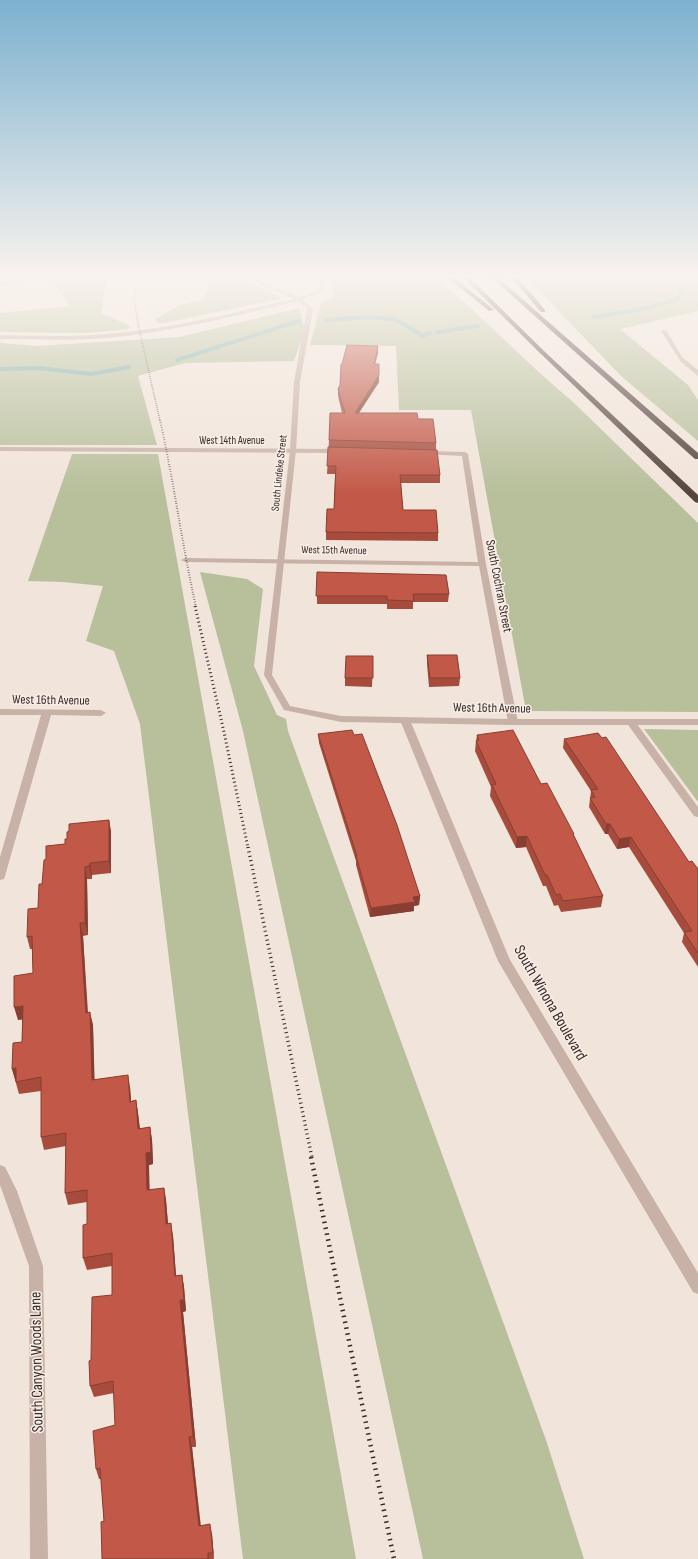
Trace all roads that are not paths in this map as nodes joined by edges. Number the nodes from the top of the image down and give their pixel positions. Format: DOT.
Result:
graph roads {
  1 [pos="303,349"];
  2 [pos="538,349"];
  3 [pos="539,349"];
  4 [pos="576,349"];
  5 [pos="675,349"];
  6 [pos="542,352"];
  7 [pos="696,367"];
  8 [pos="698,374"];
  9 [pos="0,449"];
  10 [pos="293,450"];
  11 [pos="348,452"];
  12 [pos="418,453"];
  13 [pos="698,457"];
  14 [pos="698,500"];
  15 [pos="185,560"];
  16 [pos="280,561"];
  17 [pos="482,564"];
  18 [pos="287,708"];
  19 [pos="0,712"];
  20 [pos="47,712"];
  21 [pos="102,713"];
  22 [pos="405,720"];
  23 [pos="513,722"];
  24 [pos="631,722"];
  25 [pos="698,722"];
  26 [pos="698,814"];
  27 [pos="0,876"];
  28 [pos="0,1171"];
  29 [pos="698,1287"];
  30 [pos="39,1559"];
  1 -- 10 [label="street, South Lindeke Street"];
  2 -- 6 [label="highway"];
  3 -- 6 [label="highway"];
  4 -- 13 [label="highway"];
  5 -- 7 [label="street"];
  6 -- 14 [label="highway"];
  7 -- 8 [label="street"];
  9 -- 10 [label="street, West 14th Avenue"];
  10 -- 11 [label="street, West 14th Avenue"];
  10 -- 16 [label="street, South Lindeke Street"];
  12 -- 17 [label="street, South Cochran Street"];
  15 -- 16 [label="street, West 15th Avenue"];
  16 -- 17 [label="street, West 15th Avenue"];
  16 -- 18 [label="street, South Lindeke Street"];
  17 -- 23 [label="street, South Cochran Street"];
  18 -- 22 [label="street, West 16th Avenue"];
  19 -- 20 [label="street, West 16th Avenue"];
  20 -- 21 [label="street, West 16th Avenue"];
  20 -- 27 [label="street"];
  22 -- 23 [label="street, West 16th Avenue"];
  22 -- 29 [label="street, South Winona Boulevard"];
  23 -- 24 [label="street, West 16th Avenue"];
  24 -- 25 [label="street, West 16th Avenue"];
  24 -- 26 [label="street"];
  28 -- 30 [label="street, South Canyon Woods Lane"];
}
